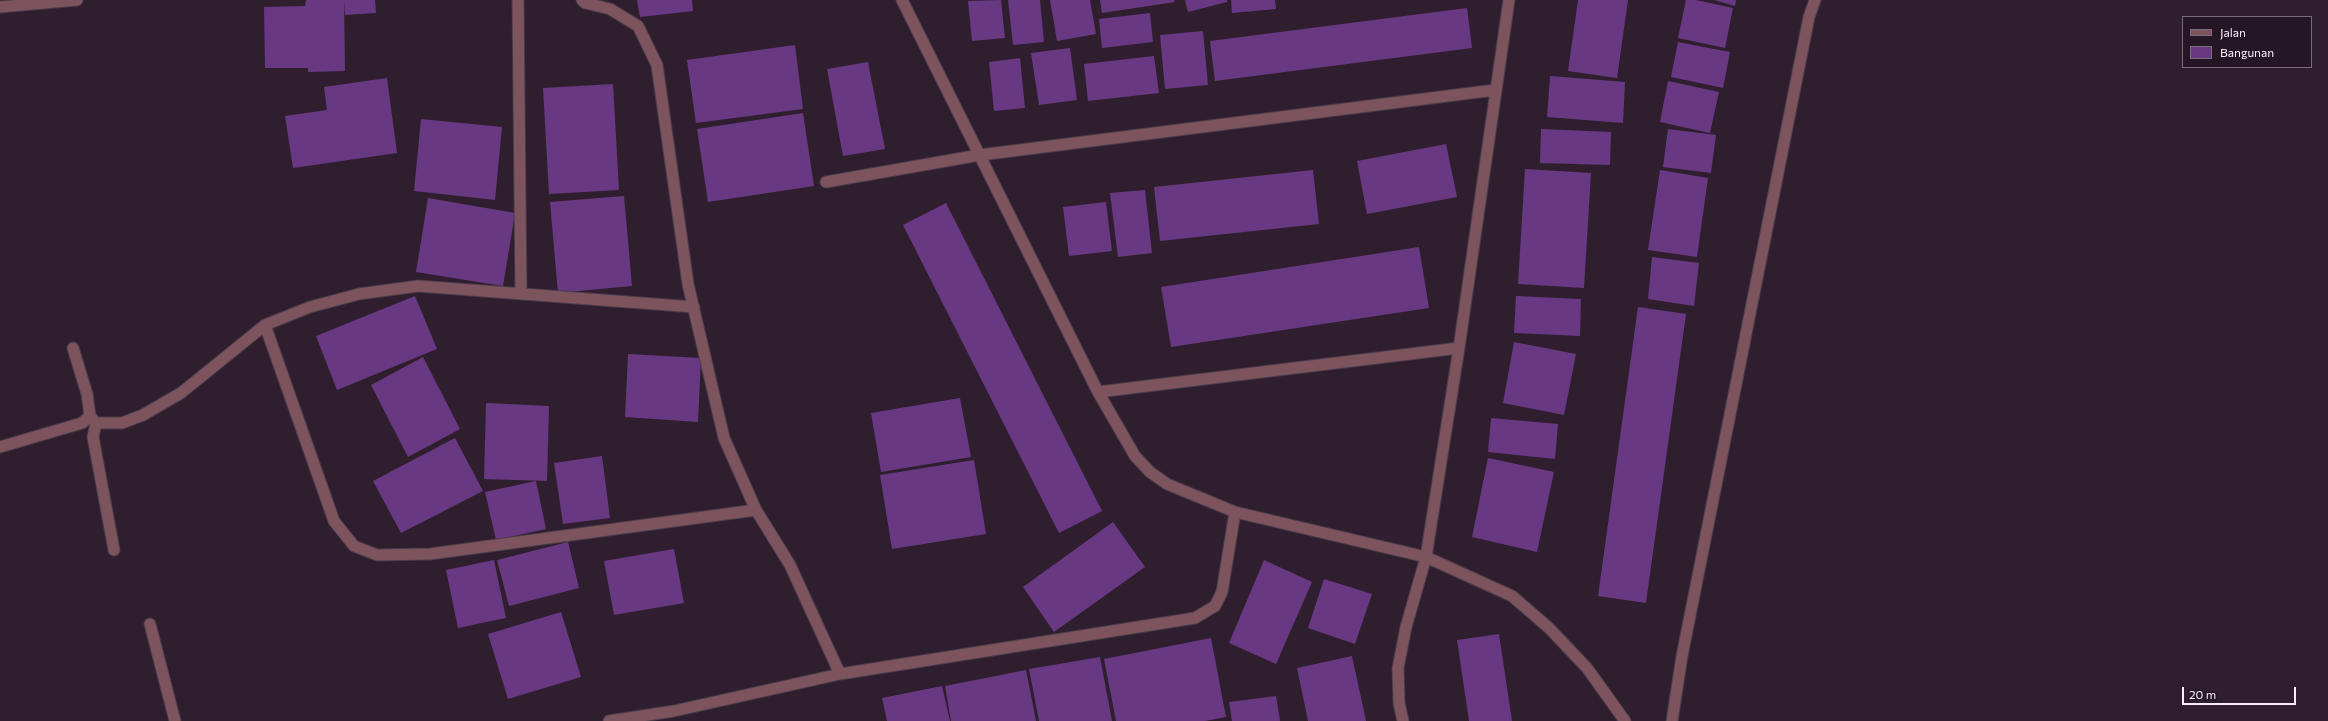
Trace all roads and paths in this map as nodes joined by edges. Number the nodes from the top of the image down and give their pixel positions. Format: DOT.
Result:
graph roads {
  1 [pos="77,0"];
  2 [pos="518,0"];
  3 [pos="582,0"];
  4 [pos="902,0"];
  5 [pos="1509,0"];
  6 [pos="1815,0"];
  7 [pos="0,7"];
  8 [pos="1495,90"];
  9 [pos="980,155"];
  10 [pos="826,182"];
  11 [pos="521,294"];
  12 [pos="694,308"];
  13 [pos="265,325"];
  14 [pos="73,348"];
  15 [pos="1459,348"];
  16 [pos="1098,392"];
  17 [pos="93,420"];
  18 [pos="0,447"];
  19 [pos="756,510"];
  20 [pos="1235,512"];
  21 [pos="114,550"];
  22 [pos="1426,557"];
  23 [pos="150,624"];
  24 [pos="840,674"];
  25 [pos="675,716"];
  26 [pos="175,721"];
  27 [pos="609,721"];
  28 [pos="1404,721"];
  29 [pos="1625,721"];
  30 [pos="1672,721"];
  1 -- 7 [label="street"];
  2 -- 11 [label="street"];
  3 -- 12 [label="street"];
  4 -- 9 [label="street"];
  5 -- 8 [label="street"];
  6 -- 30 [label="street"];
  8 -- 9 [label="street"];
  8 -- 15 [label="street"];
  9 -- 10 [label="street"];
  9 -- 16 [label="street"];
  11 -- 12 [label="street"];
  11 -- 13 [label="street"];
  12 -- 19 [label="street"];
  13 -- 17 [label="street"];
  13 -- 19 [label="street"];
  14 -- 17 [label="street"];
  15 -- 16 [label="street"];
  15 -- 22 [label="street"];
  16 -- 20 [label="street"];
  17 -- 18 [label="street"];
  17 -- 21 [label="street"];
  19 -- 24 [label="street"];
  20 -- 22 [label="street"];
  20 -- 24 [label="street"];
  22 -- 28 [label="street"];
  22 -- 29 [label="street"];
  23 -- 26 [label="street"];
  24 -- 25 [label="street"];
  25 -- 27 [label="street"];
}
